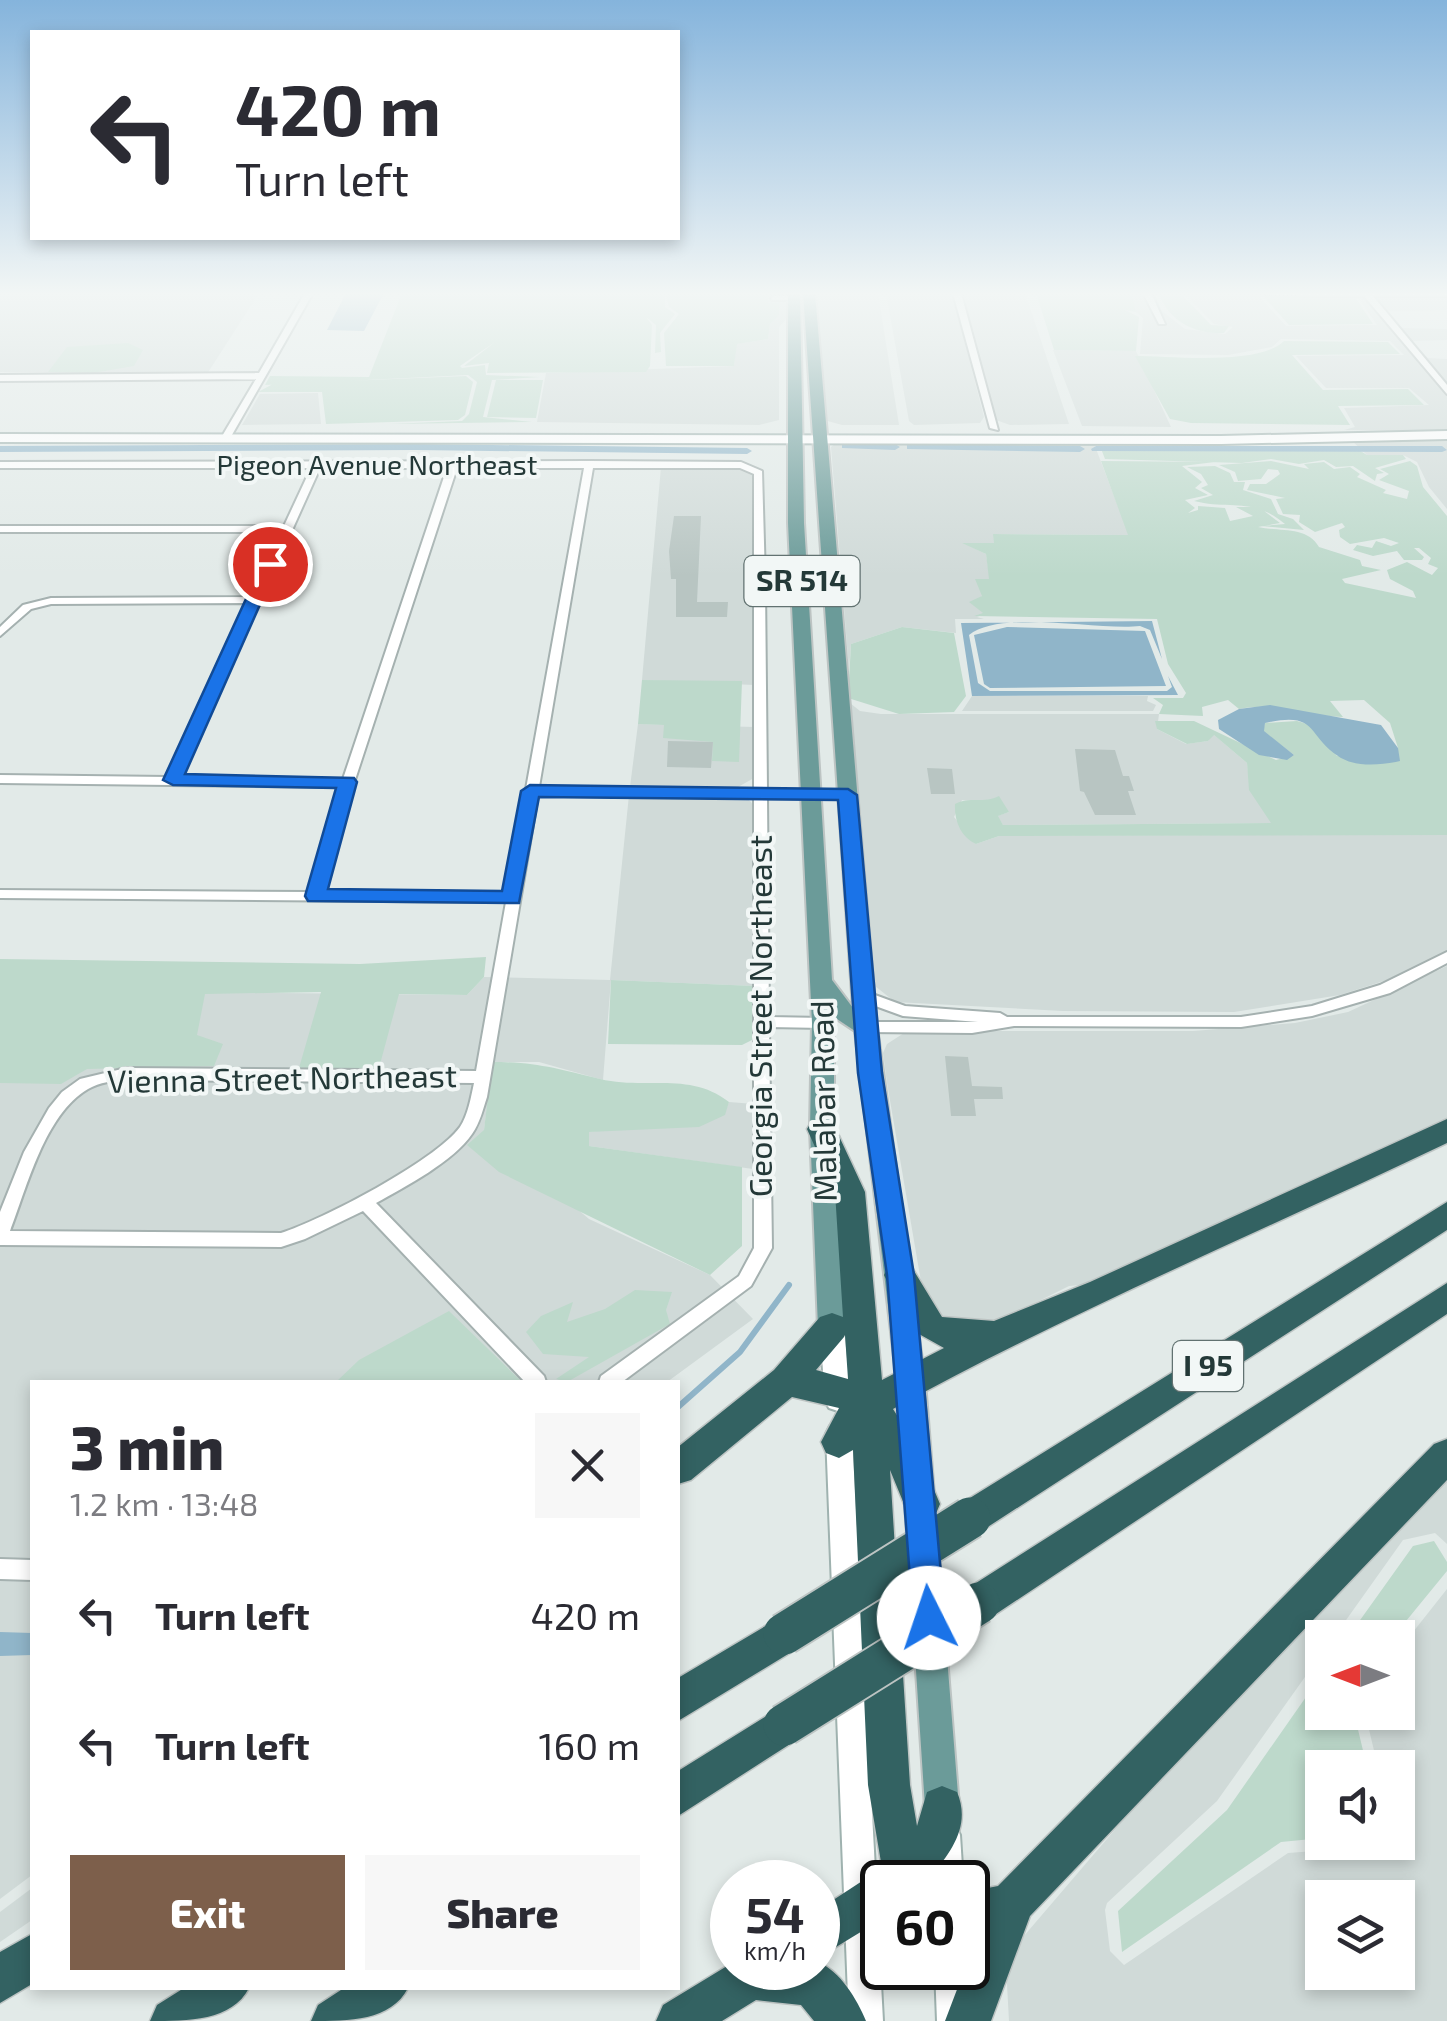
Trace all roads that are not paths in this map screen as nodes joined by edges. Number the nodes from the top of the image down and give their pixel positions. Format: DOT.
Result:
graph roads {
  1 [pos="255,387"];
  2 [pos="793,387"];
  3 [pos="816,387"];
  4 [pos="983,387"];
  5 [pos="466,428"];
  6 [pos="995,428"];
  7 [pos="0,430"];
  8 [pos="793,432"];
  9 [pos="820,432"];
  10 [pos="228,434"];
  11 [pos="1447,434"];
  12 [pos="436,437"];
  13 [pos="0,438"];
  14 [pos="590,464"];
  15 [pos="0,465"];
  16 [pos="317,465"];
  17 [pos="453,465"];
  18 [pos="753,467"];
  19 [pos="287,528"];
  20 [pos="0,530"];
  21 [pos="760,582"];
  22 [pos="802,582"];
  23 [pos="254,600"];
  24 [pos="832,606"];
  25 [pos="0,633"];
  26 [pos="0,778"];
  27 [pos="173,780"];
  28 [pos="348,782"];
  29 [pos="530,791"];
  30 [pos="760,792"];
  31 [pos="812,793"];
  32 [pos="848,795"];
  33 [pos="0,894"];
  34 [pos="315,896"];
  35 [pos="511,898"];
  36 [pos="1447,957"];
  37 [pos="821,982"];
  38 [pos="864,996"];
  39 [pos="1014,1021"];
  40 [pos="761,1022"];
  41 [pos="824,1023"];
  42 [pos="866,1026"];
  43 [pos="481,1077"];
  44 [pos="822,1130"];
  45 [pos="1447,1130"];
  46 [pos="364,1201"];
  47 [pos="1447,1214"];
  48 [pos="0,1236"];
  49 [pos="900,1275"];
  50 [pos="1447,1297"];
  51 [pos="832,1328"];
  52 [pos="1002,1332"];
  53 [pos="536,1380"];
  54 [pos="611,1380"];
  55 [pos="786,1381"];
  56 [pos="911,1382"];
  57 [pos="852,1397"];
  58 [pos="839,1442"];
  59 [pos="1447,1456"];
  60 [pos="680,1466"];
  61 [pos="922,1504"];
  62 [pos="0,1569"];
  63 [pos="30,1570"];
  64 [pos="680,1700"];
  65 [pos="680,1795"];
  66 [pos="942,1806"];
  67 [pos="897,1860"];
  68 [pos="898,1860"];
  69 [pos="920,1860"];
  70 [pos="1014,1902"];
  71 [pos="990,1912"];
  72 [pos="30,1958"];
  73 [pos="0,1980"];
  74 [pos="223,1990"];
  75 [pos="382,1990"];
  76 [pos="730,1990"];
  77 [pos="819,1990"];
  78 [pos="874,1990"];
  79 [pos="953,1990"];
  80 [pos="173,2021"];
  81 [pos="334,2021"];
  82 [pos="679,2021"];
  83 [pos="843,2021"];
  84 [pos="866,2021"];
  85 [pos="954,2021"];
  86 [pos="968,2021"];
  1 -- 10 [label="street"];
  2 -- 8 [label="main road, Malabar Road / SR 514"];
  3 -- 9 [label="main road, Malabar Road / SR 514"];
  4 -- 6 [label="street"];
  5 -- 8 [label="main road"];
  5 -- 10 [label="main road"];
  5 -- 12 [label="main road"];
  6 -- 9 [label="main road"];
  6 -- 11 [label="main road"];
  7 -- 10 [label="main road"];
  8 -- 9 [label="main road"];
  8 -- 12 [label="main road"];
  8 -- 22 [label="main road, Malabar Road / SR 514"];
  9 -- 11 [label="main road"];
  9 -- 24 [label="main road, Malabar Road / SR 514"];
  10 -- 12 [label="main road"];
  10 -- 13 [label="main road"];
  14 -- 17 [label="street, Pigeon Avenue Northeast"];
  14 -- 18 [label="street, Pigeon Avenue Northeast"];
  14 -- 29 [label="street"];
  15 -- 16 [label="street, Pigeon Avenue Northeast"];
  16 -- 17 [label="street, Pigeon Avenue Northeast"];
  16 -- 19 [label="street"];
  17 -- 28 [label="street"];
  18 -- 21 [label="street, Georgia Street Northeast"];
  19 -- 20 [label="street"];
  19 -- 23 [label="street"];
  21 -- 22 [label="street"];
  21 -- 30 [label="street, Georgia Street Northeast"];
  22 -- 24 [label="main road"];
  22 -- 31 [label="main road, Malabar Road / SR 514"];
  23 -- 25 [label="street"];
  23 -- 27 [label="street"];
  24 -- 32 [label="main road, Malabar Road / SR 514"];
  26 -- 27 [label="street"];
  27 -- 28 [label="street"];
  28 -- 34 [label="street"];
  29 -- 30 [label="street"];
  29 -- 35 [label="street"];
  30 -- 31 [label="street"];
  30 -- 40 [label="street, Georgia Street Northeast"];
  31 -- 32 [label="street"];
  31 -- 37 [label="main road, Malabar Road / SR 514"];
  32 -- 38 [label="main road, Malabar Road / SR 514"];
  33 -- 34 [label="street"];
  34 -- 35 [label="street"];
  35 -- 43 [label="street"];
  36 -- 39 [label="street"];
  37 -- 41 [label="main road, Malabar Road / SR 514"];
  37 -- 42 [label="main road"];
  38 -- 39 [label="street"];
  38 -- 42 [label="main road, Malabar Road / SR 514"];
  39 -- 42 [label="street"];
  40 -- 41 [label="street"];
  40 -- 54 [label="street, Georgia Street Northeast"];
  41 -- 44 [label="main road, Malabar Road / SR 514"];
  42 -- 49 [label="main road, Malabar Road / SR 514"];
  43 -- 46 [label="street"];
  43 -- 48 [label="street, Vienna Street Northeast"];
  44 -- 51 [label="main road, Malabar Road / SR 514"];
  44 -- 57 [label="highway"];
  45 -- 52 [label="highway"];
  46 -- 48 [label="street"];
  46 -- 53 [label="street"];
  47 -- 64 [label="highway, I 95, bridge"];
  49 -- 52 [label="highway"];
  49 -- 56 [label="main road, Malabar Road / SR 514"];
  50 -- 65 [label="highway, I 95, bridge"];
  51 -- 55 [label="highway"];
  51 -- 57 [label="main road, Malabar Road / SR 514"];
  52 -- 56 [label="highway"];
  55 -- 57 [label="highway"];
  55 -- 60 [label="highway"];
  56 -- 57 [label="highway"];
  56 -- 61 [label="main road, Malabar Road / SR 514"];
  57 -- 58 [label="highway"];
  57 -- 61 [label="highway"];
  57 -- 68 [label="highway"];
  58 -- 67 [label="main road"];
  59 -- 70 [label="highway"];
  61 -- 66 [label="main road, Malabar Road / SR 514"];
  62 -- 63 [label="street"];
  66 -- 69 [label="highway"];
  70 -- 71 [label="highway"];
  70 -- 86 [label="highway"];
  72 -- 73 [label="highway"];
  74 -- 80 [label="highway"];
  75 -- 81 [label="highway"];
  76 -- 82 [label="highway"];
  77 -- 83 [label="highway"];
  78 -- 84 [label="main road"];
  79 -- 85 [label="main road"];
}
